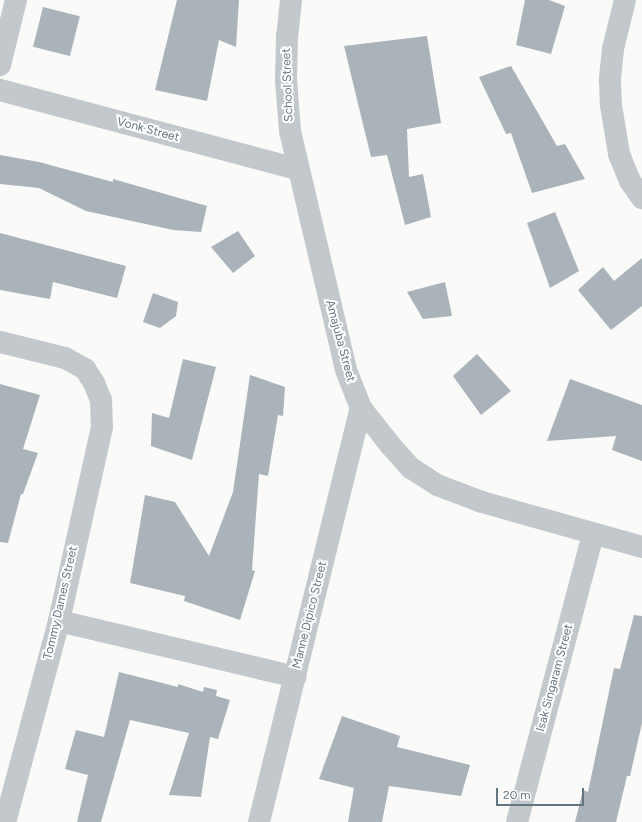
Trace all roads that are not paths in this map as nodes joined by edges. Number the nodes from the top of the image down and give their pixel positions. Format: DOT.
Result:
graph roads {
  1 [pos="16,0"];
  2 [pos="291,0"];
  3 [pos="625,0"];
  4 [pos="0,65"];
  5 [pos="0,90"];
  6 [pos="297,169"];
  7 [pos="642,198"];
  8 [pos="0,342"];
  9 [pos="362,408"];
  10 [pos="593,534"];
  11 [pos="642,547"];
  12 [pos="59,621"];
  13 [pos="295,677"];
  14 [pos="5,822"];
  15 [pos="259,822"];
  16 [pos="517,822"];
  1 -- 4 [label="street"];
  2 -- 6 [label="street, School Street"];
  3 -- 7 [label="street"];
  5 -- 6 [label="street, Vonk Street"];
  6 -- 9 [label="street, Amajuba Street"];
  8 -- 12 [label="street, Tommy Dames Street"];
  9 -- 10 [label="street, Amajuba Street"];
  9 -- 13 [label="street, Manne Dipico Street"];
  10 -- 11 [label="street, Amajuba Street"];
  10 -- 16 [label="street, Isak Singaram Street"];
  12 -- 13 [label="street"];
  12 -- 14 [label="street, Tommy Dames Street"];
  13 -- 15 [label="street, Manne Dipico Street"];
}
